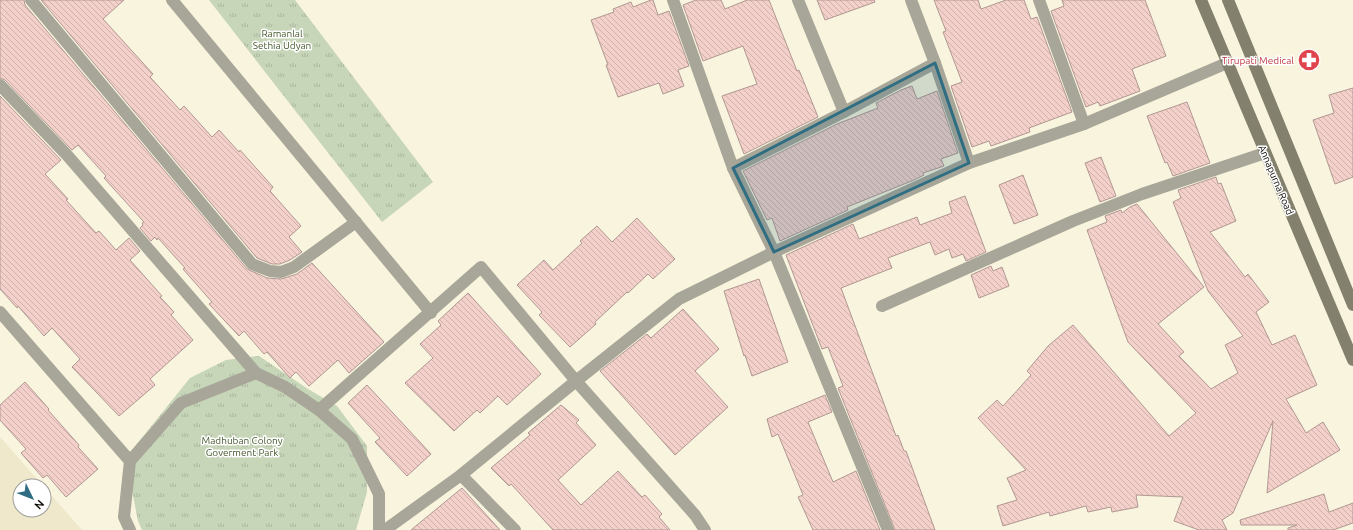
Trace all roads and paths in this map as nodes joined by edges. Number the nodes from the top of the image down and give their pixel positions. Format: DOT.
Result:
graph roads {
  1 [pos="31,0"];
  2 [pos="172,0"];
  3 [pos="673,0"];
  4 [pos="798,0"];
  5 [pos="911,0"];
  6 [pos="1039,0"];
  7 [pos="1201,0"];
  8 [pos="1228,0"];
  9 [pos="935,63"];
  10 [pos="1227,63"];
  11 [pos="0,85"];
  12 [pos="844,112"];
  13 [pos="1084,124"];
  14 [pos="1265,153"];
  15 [pos="969,163"];
  16 [pos="733,168"];
  17 [pos="356,222"];
  18 [pos="774,252"];
  19 [pos="1353,304"];
  20 [pos="882,306"];
  21 [pos="0,312"];
  22 [pos="431,313"];
  23 [pos="1353,360"];
  24 [pos="256,373"];
  25 [pos="576,381"];
  26 [pos="319,410"];
  27 [pos="130,461"];
  28 [pos="461,475"];
  29 [pos="130,530"];
  30 [pos="380,530"];
  31 [pos="385,530"];
  32 [pos="515,530"];
  33 [pos="705,530"];
  34 [pos="888,530"];
  1 -- 17 [label="street"];
  2 -- 17 [label="street"];
  3 -- 16 [label="street"];
  4 -- 12 [label="street"];
  5 -- 9 [label="street"];
  6 -- 13 [label="street"];
  7 -- 10 [label="main road, Annapurna Road"];
  8 -- 19 [label="main road"];
  9 -- 12 [label="street"];
  9 -- 15 [label="street"];
  10 -- 13 [label="street"];
  10 -- 14 [label="main road, Annapurna Road"];
  11 -- 24 [label="street"];
  12 -- 16 [label="street"];
  13 -- 15 [label="street"];
  14 -- 20 [label="street"];
  14 -- 23 [label="main road, Annapurna Road"];
  15 -- 18 [label="street"];
  16 -- 18 [label="street"];
  17 -- 22 [label="street"];
  18 -- 25 [label="street"];
  18 -- 34 [label="street"];
  21 -- 27 [label="street"];
  22 -- 25 [label="street"];
  22 -- 26 [label="street"];
  24 -- 26 [label="street"];
  24 -- 27 [label="street"];
  25 -- 28 [label="street"];
  25 -- 33 [label="street"];
  26 -- 30 [label="street"];
  27 -- 29 [label="street"];
  28 -- 31 [label="street"];
  28 -- 32 [label="street"];
}
